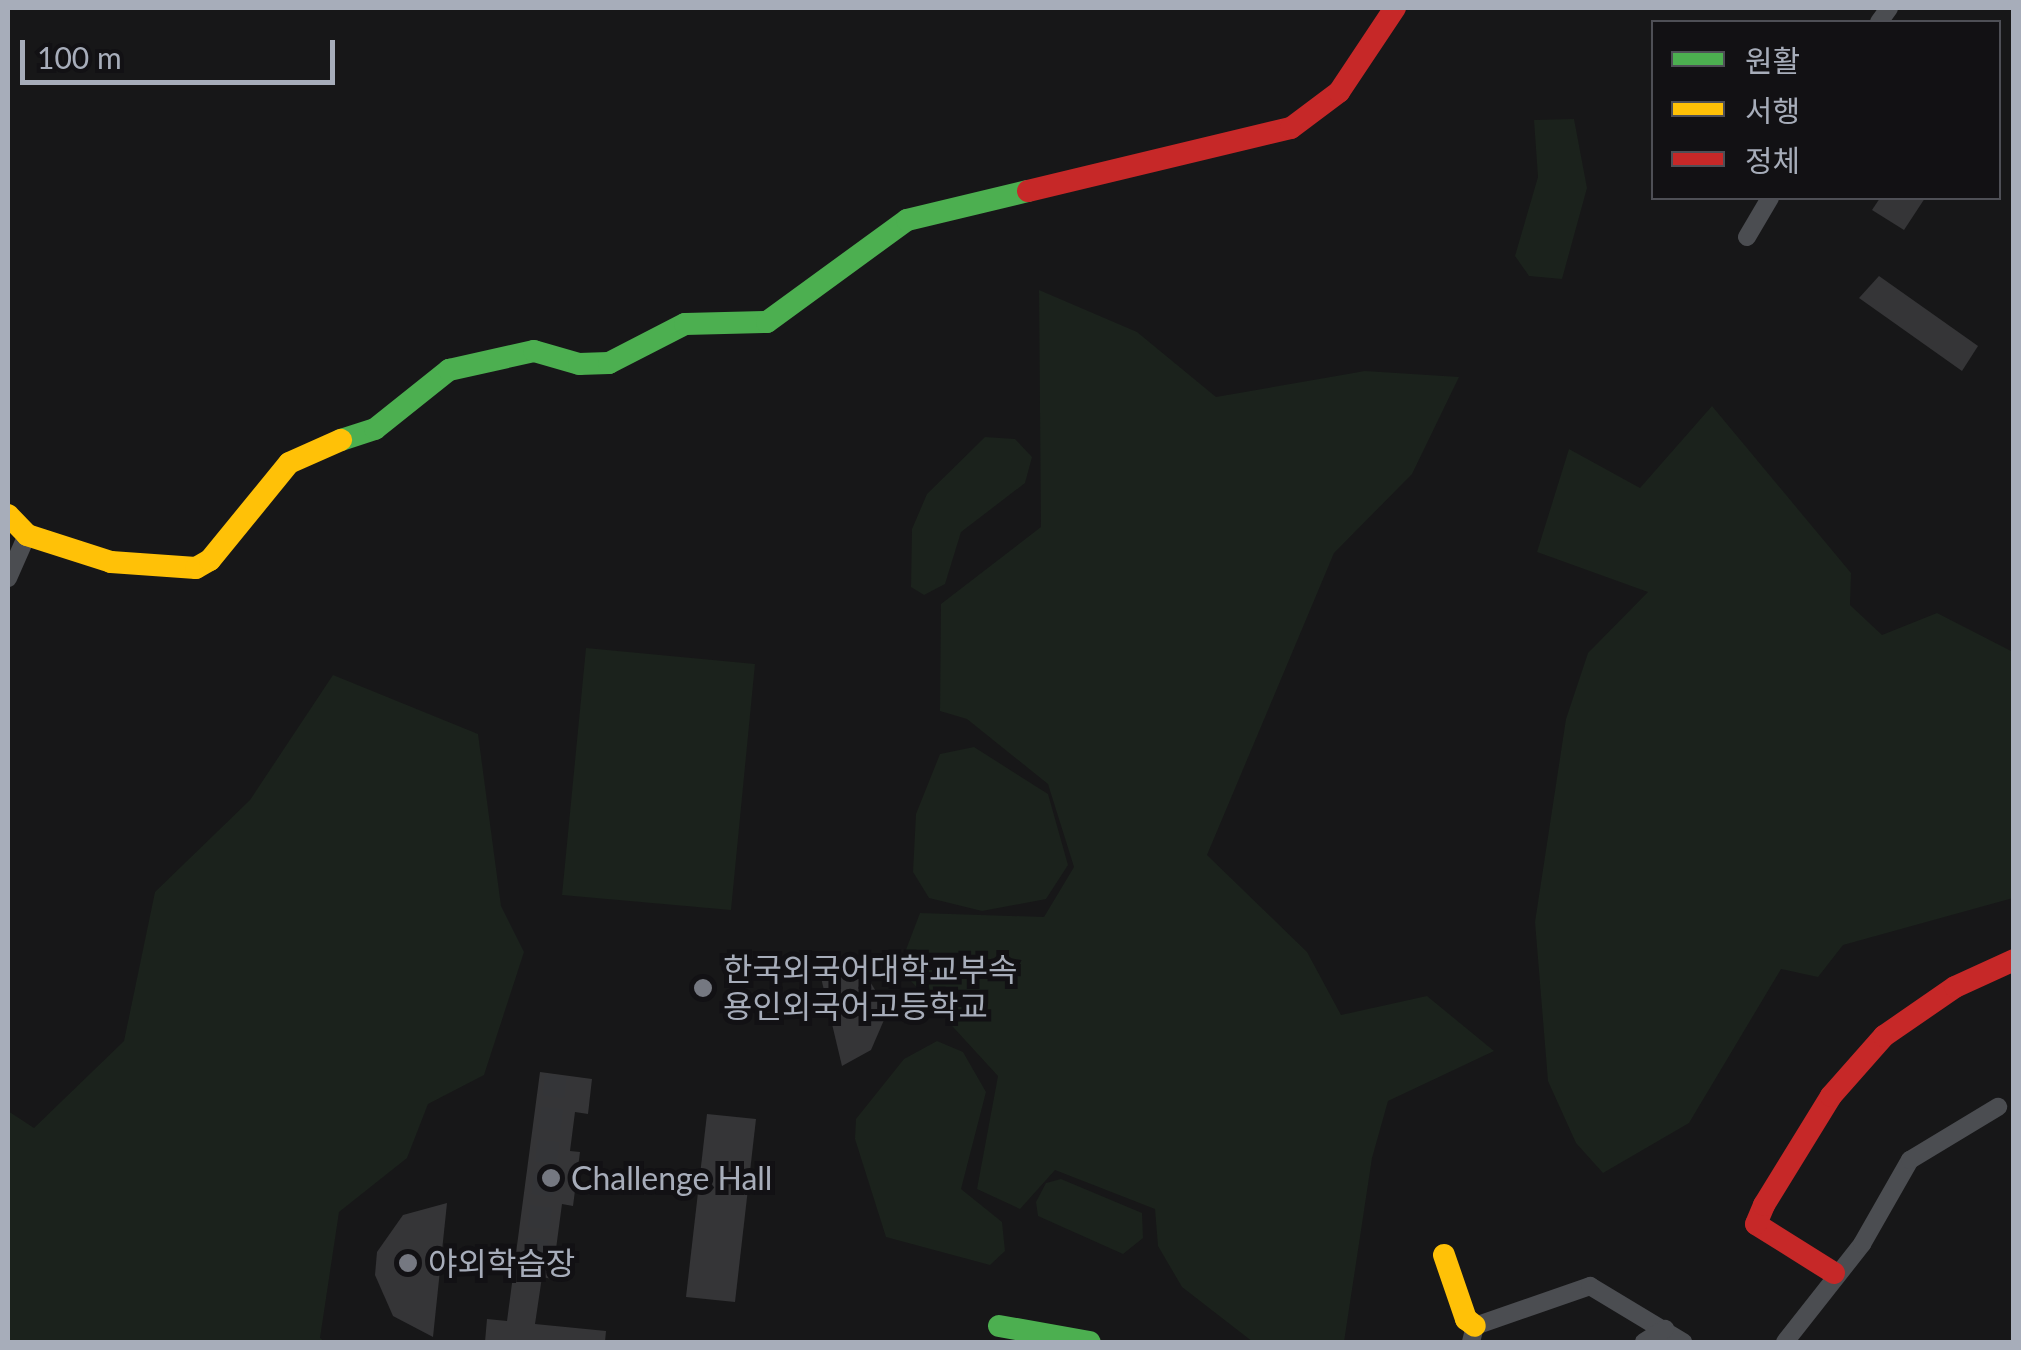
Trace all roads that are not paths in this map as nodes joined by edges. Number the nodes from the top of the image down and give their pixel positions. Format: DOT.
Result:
graph roads {
  1 [pos="1395,8"];
  2 [pos="1769,200"];
  3 [pos="1747,237"];
  4 [pos="8,515"];
  5 [pos="27,535"];
  6 [pos="8,578"];
  7 [pos="2014,960"];
  8 [pos="1998,1107"];
  9 [pos="1444,1255"];
  10 [pos="1834,1273"];
  11 [pos="998,1326"];
  12 [pos="1664,1328"];
  13 [pos="1473,1334"];
  14 [pos="1090,1342"];
  15 [pos="1644,1342"];
  16 [pos="1683,1342"];
  17 [pos="1785,1342"];
  1 -- 5 [label="street"];
  2 -- 3 [label="street"];
  4 -- 5 [label="street"];
  5 -- 6 [label="street"];
  7 -- 10 [label="street"];
  8 -- 10 [label="street"];
  9 -- 13 [label="street"];
  10 -- 17 [label="street"];
  11 -- 14 [label="street"];
  12 -- 13 [label="street"];
  12 -- 15 [label="street"];
  12 -- 16 [label="street"];
}
